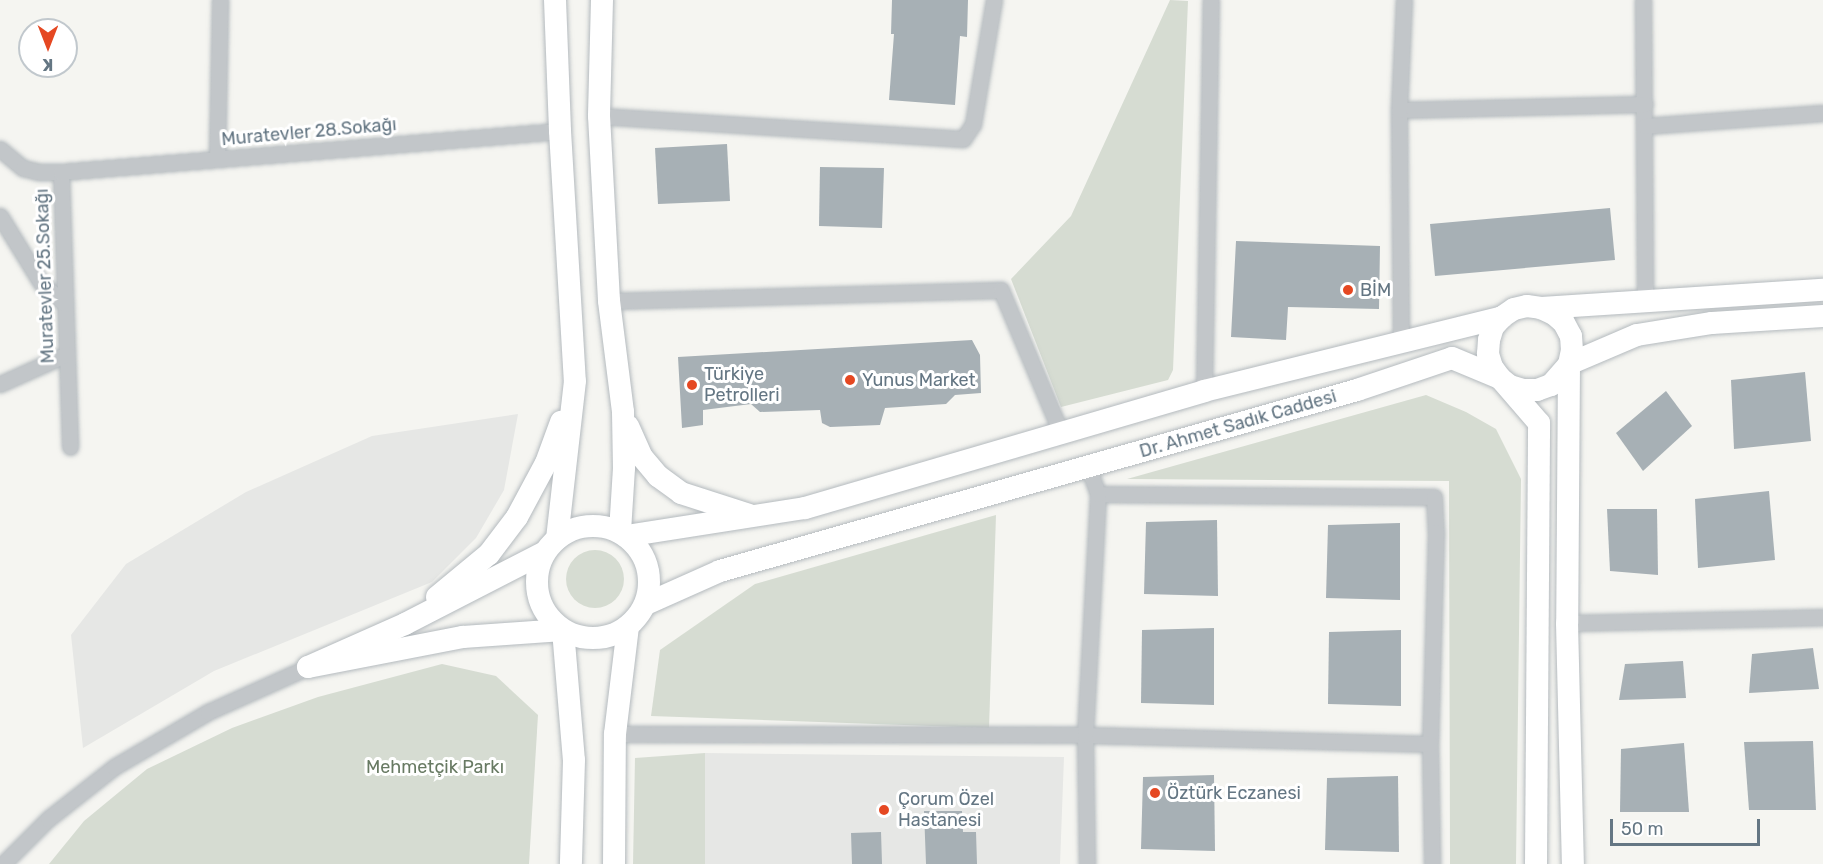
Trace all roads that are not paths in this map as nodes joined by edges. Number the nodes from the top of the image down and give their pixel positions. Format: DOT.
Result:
graph roads {
  1 [pos="220,0"];
  2 [pos="555,0"];
  3 [pos="602,0"];
  4 [pos="994,0"];
  5 [pos="1211,0"];
  6 [pos="1404,0"];
  7 [pos="1643,0"];
  8 [pos="1645,104"];
  9 [pos="1399,110"];
  10 [pos="1823,113"];
  11 [pos="599,116"];
  12 [pos="1645,126"];
  13 [pos="560,131"];
  14 [pos="0,149"];
  15 [pos="217,159"];
  16 [pos="61,172"];
  17 [pos="0,216"];
  18 [pos="1823,290"];
  19 [pos="1645,300"];
  20 [pos="609,301"];
  21 [pos="65,304"];
  22 [pos="1541,308"];
  23 [pos="1823,316"];
  24 [pos="1502,317"];
  25 [pos="1401,340"];
  26 [pos="67,354"];
  27 [pos="1569,364"];
  28 [pos="1500,378"];
  29 [pos="575,381"];
  30 [pos="0,384"];
  31 [pos="1204,391"];
  32 [pos="623,412"];
  33 [pos="1060,433"];
  34 [pos="70,447"];
  35 [pos="1088,466"];
  36 [pos="1098,494"];
  37 [pos="756,517"];
  38 [pos="623,534"];
  39 [pos="551,545"];
  40 [pos="646,604"];
  41 [pos="1823,617"];
  42 [pos="1567,623"];
  43 [pos="405,624"];
  44 [pos="628,627"];
  45 [pos="563,630"];
  46 [pos="308,667"];
  47 [pos="615,734"];
  48 [pos="1085,735"];
  49 [pos="1430,744"];
  50 [pos="3,864"];
  51 [pos="571,864"];
  52 [pos="614,864"];
  53 [pos="1088,864"];
  54 [pos="1432,864"];
  55 [pos="1536,864"];
  56 [pos="1573,864"];
  1 -- 15 [label="street"];
  2 -- 13 [label="street"];
  3 -- 11 [label="street"];
  4 -- 11 [label="street"];
  5 -- 31 [label="street"];
  6 -- 9 [label="street"];
  7 -- 8 [label="street"];
  8 -- 9 [label="street"];
  8 -- 12 [label="street"];
  9 -- 25 [label="street"];
  10 -- 12 [label="street"];
  11 -- 20 [label="street"];
  12 -- 19 [label="street"];
  13 -- 15 [label="street, Muratevler 28.Sokağı"];
  13 -- 29 [label="street"];
  14 -- 16 [label="street, Muratevler 25.Sokağı"];
  15 -- 16 [label="street, Muratevler 28.Sokağı"];
  16 -- 21 [label="street, Muratevler 25.Sokağı"];
  17 -- 21 [label="street"];
  18 -- 19 [label="street"];
  19 -- 22 [label="street"];
  20 -- 32 [label="street"];
  20 -- 33 [label="street"];
  21 -- 26 [label="street, Muratevler 25.Sokağı"];
  22 -- 24 [label="street"];
  22 -- 27 [label="street"];
  23 -- 27 [label="street, Dr. Ahmet Sadık Caddesi"];
  24 -- 25 [label="street"];
  24 -- 28 [label="street"];
  25 -- 31 [label="street"];
  26 -- 30 [label="street"];
  26 -- 34 [label="street, Muratevler 25.Sokağı"];
  27 -- 28 [label="street, Dr. Ahmet Sadık Caddesi"];
  27 -- 42 [label="street"];
  28 -- 35 [label="street, Dr. Ahmet Sadık Caddesi"];
  28 -- 55 [label="street"];
  29 -- 39 [label="street"];
  29 -- 43 [label="street"];
  31 -- 33 [label="street"];
  32 -- 37 [label="street"];
  32 -- 38 [label="street"];
  33 -- 37 [label="street"];
  35 -- 36 [label="street"];
  35 -- 40 [label="street, Dr. Ahmet Sadık Caddesi"];
  36 -- 48 [label="street"];
  36 -- 49 [label="street"];
  37 -- 38 [label="street"];
  38 -- 39 [label="street"];
  38 -- 40 [label="street"];
  39 -- 43 [label="street"];
  39 -- 45 [label="street"];
  40 -- 44 [label="street"];
  41 -- 42 [label="street"];
  42 -- 56 [label="street"];
  43 -- 46 [label="street"];
  44 -- 45 [label="street"];
  44 -- 47 [label="street"];
  45 -- 46 [label="street"];
  45 -- 51 [label="street"];
  46 -- 50 [label="street"];
  47 -- 48 [label="street"];
  47 -- 52 [label="street"];
  48 -- 49 [label="street"];
  48 -- 53 [label="street"];
  49 -- 54 [label="street"];
}
